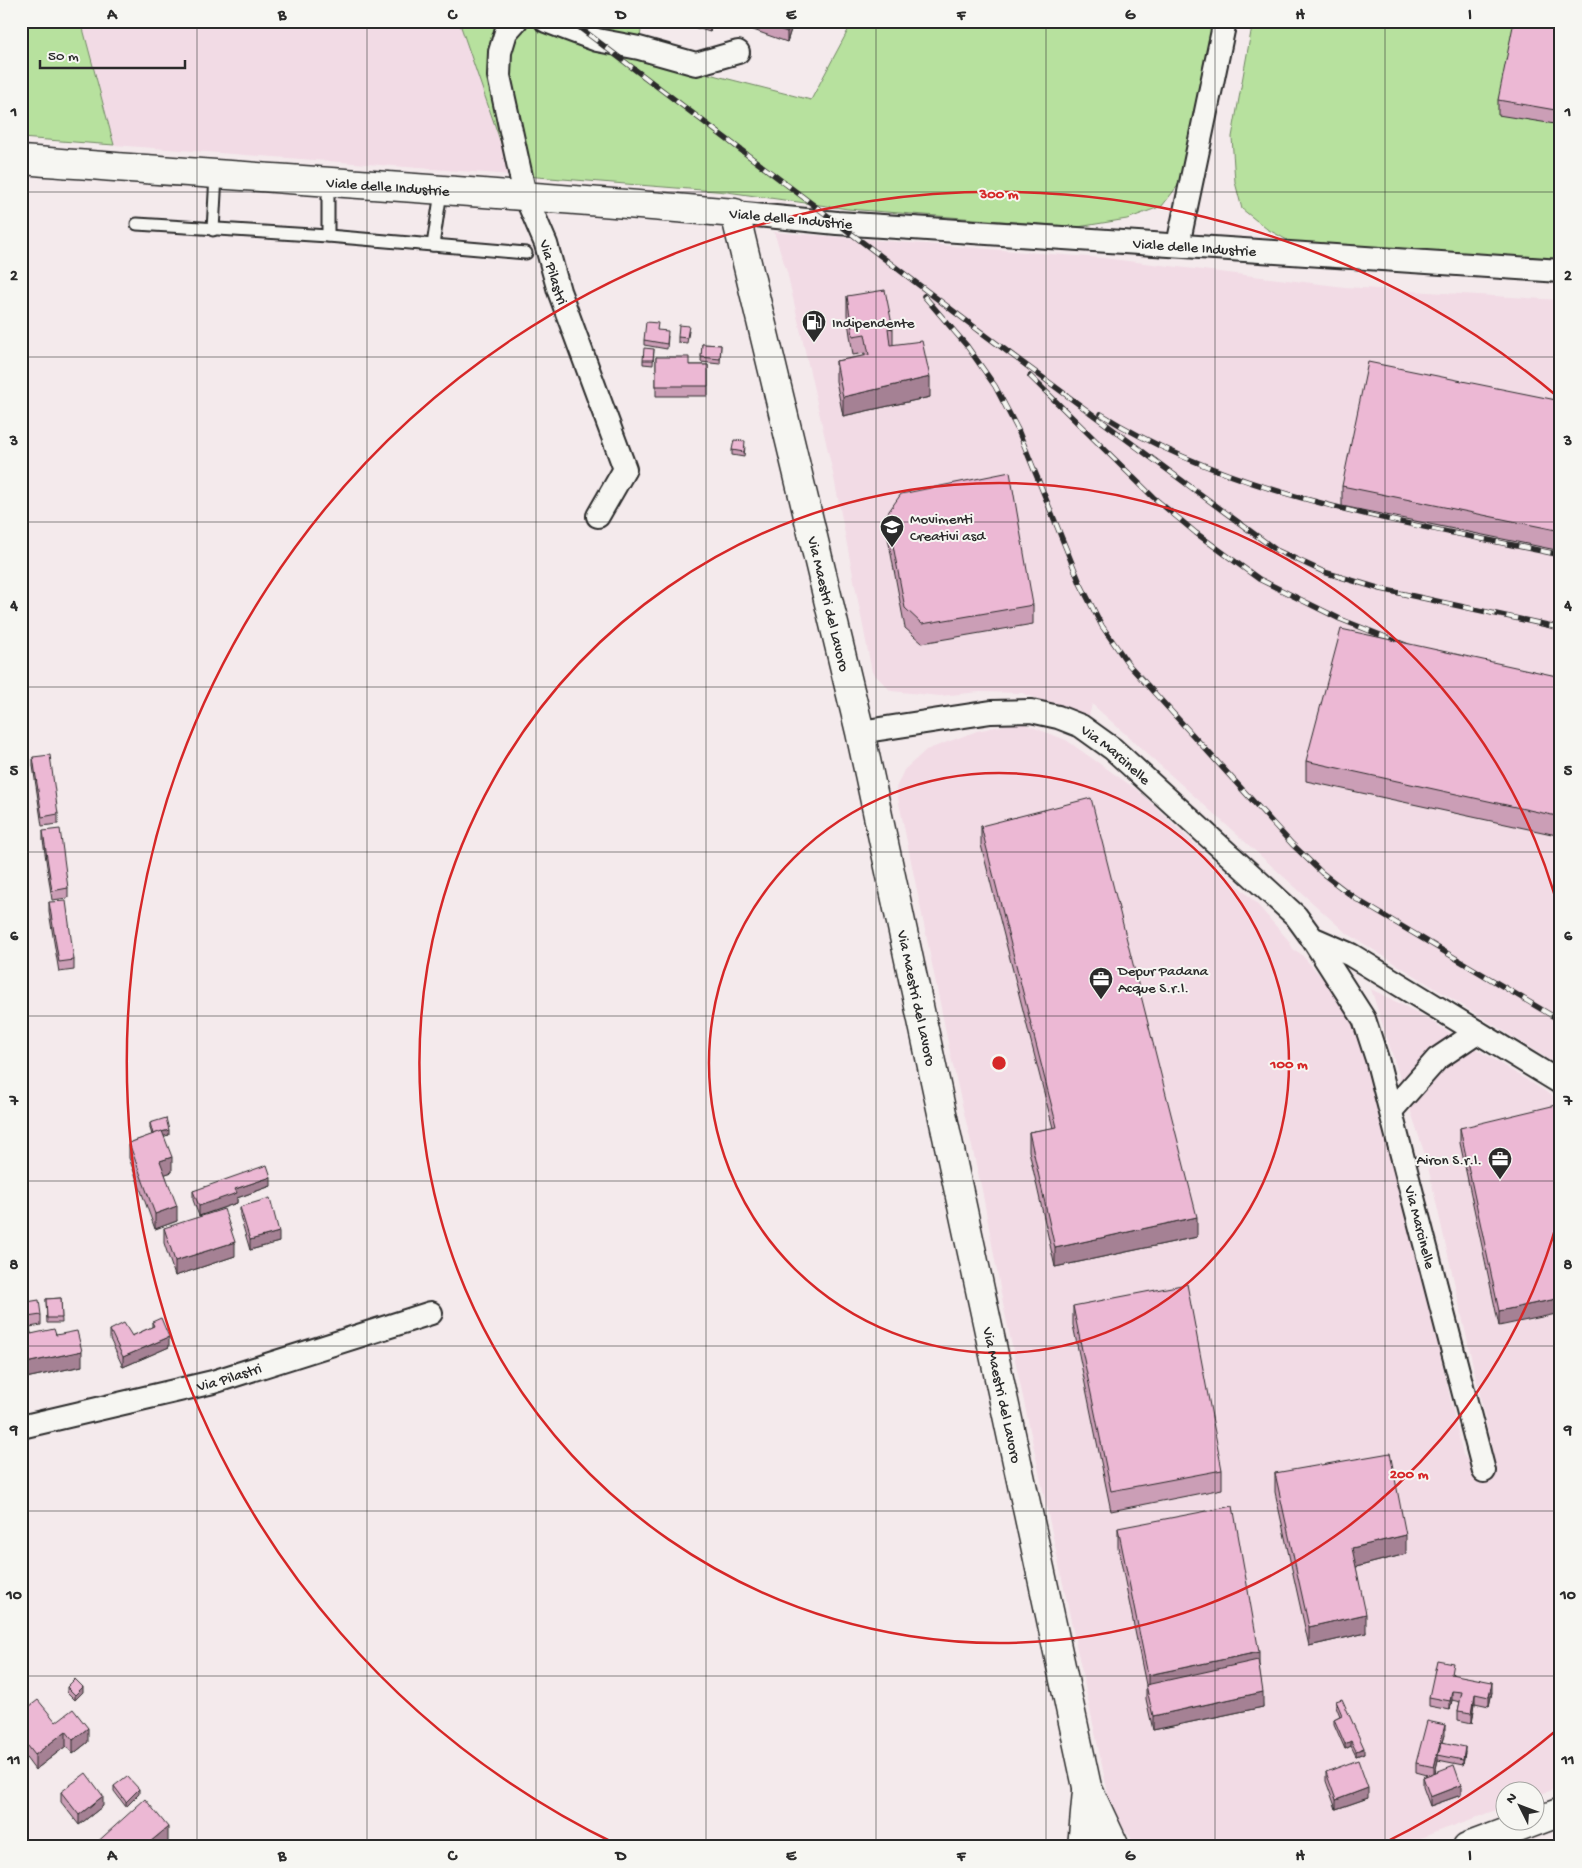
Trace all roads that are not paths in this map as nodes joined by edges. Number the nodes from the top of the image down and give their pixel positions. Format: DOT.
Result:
graph roads {
  1 [pos="516,21"];
  2 [pos="546,21"];
  3 [pos="1225,21"];
  4 [pos="738,52"];
  5 [pos="21,160"];
  6 [pos="216,175"];
  7 [pos="328,183"];
  8 [pos="442,192"];
  9 [pos="525,195"];
  10 [pos="735,213"];
  11 [pos="137,224"];
  12 [pos="213,230"];
  13 [pos="328,236"];
  14 [pos="433,245"];
  15 [pos="1178,245"];
  16 [pos="526,253"];
  17 [pos="1561,271"];
  18 [pos="598,516"];
  19 [pos="860,732"];
  20 [pos="1312,938"];
  21 [pos="1477,1032"];
  22 [pos="1561,1083"];
  23 [pos="1391,1111"];
  24 [pos="431,1313"];
  25 [pos="21,1426"];
  26 [pos="1484,1471"];
  27 [pos="1087,1787"];
  28 [pos="1560,1816"];
  29 [pos="1082,1847"];
  30 [pos="1115,1847"];
  31 [pos="1466,1847"];
  1 -- 9 [label="street, Via Pilastri"];
  2 -- 4 [label="street"];
  3 -- 15 [label="street"];
  5 -- 6 [label="street, Viale delle Industrie"];
  6 -- 7 [label="street, Viale delle Industrie"];
  6 -- 12 [label="lane"];
  7 -- 8 [label="street, Viale delle Industrie"];
  7 -- 13 [label="lane"];
  8 -- 9 [label="street, Viale delle Industrie"];
  8 -- 14 [label="lane"];
  9 -- 10 [label="street, Viale delle Industrie"];
  9 -- 18 [label="street, Via Pilastri"];
  10 -- 15 [label="street, Viale delle Industrie"];
  10 -- 19 [label="street, Via Maestri del Lavoro"];
  11 -- 12 [label="lane"];
  12 -- 13 [label="lane"];
  13 -- 14 [label="lane"];
  14 -- 16 [label="lane"];
  15 -- 17 [label="street, Viale delle Industrie"];
  19 -- 20 [label="street, Via Marcinelle"];
  19 -- 27 [label="street, Via Maestri del Lavoro"];
  20 -- 21 [label="street"];
  20 -- 23 [label="street, Via Marcinelle"];
  21 -- 22 [label="street"];
  21 -- 23 [label="street"];
  23 -- 26 [label="street, Via Marcinelle"];
  24 -- 25 [label="street, Via Pilastri"];
  27 -- 29 [label="street"];
  27 -- 30 [label="street"];
  28 -- 31 [label="street"];
}
